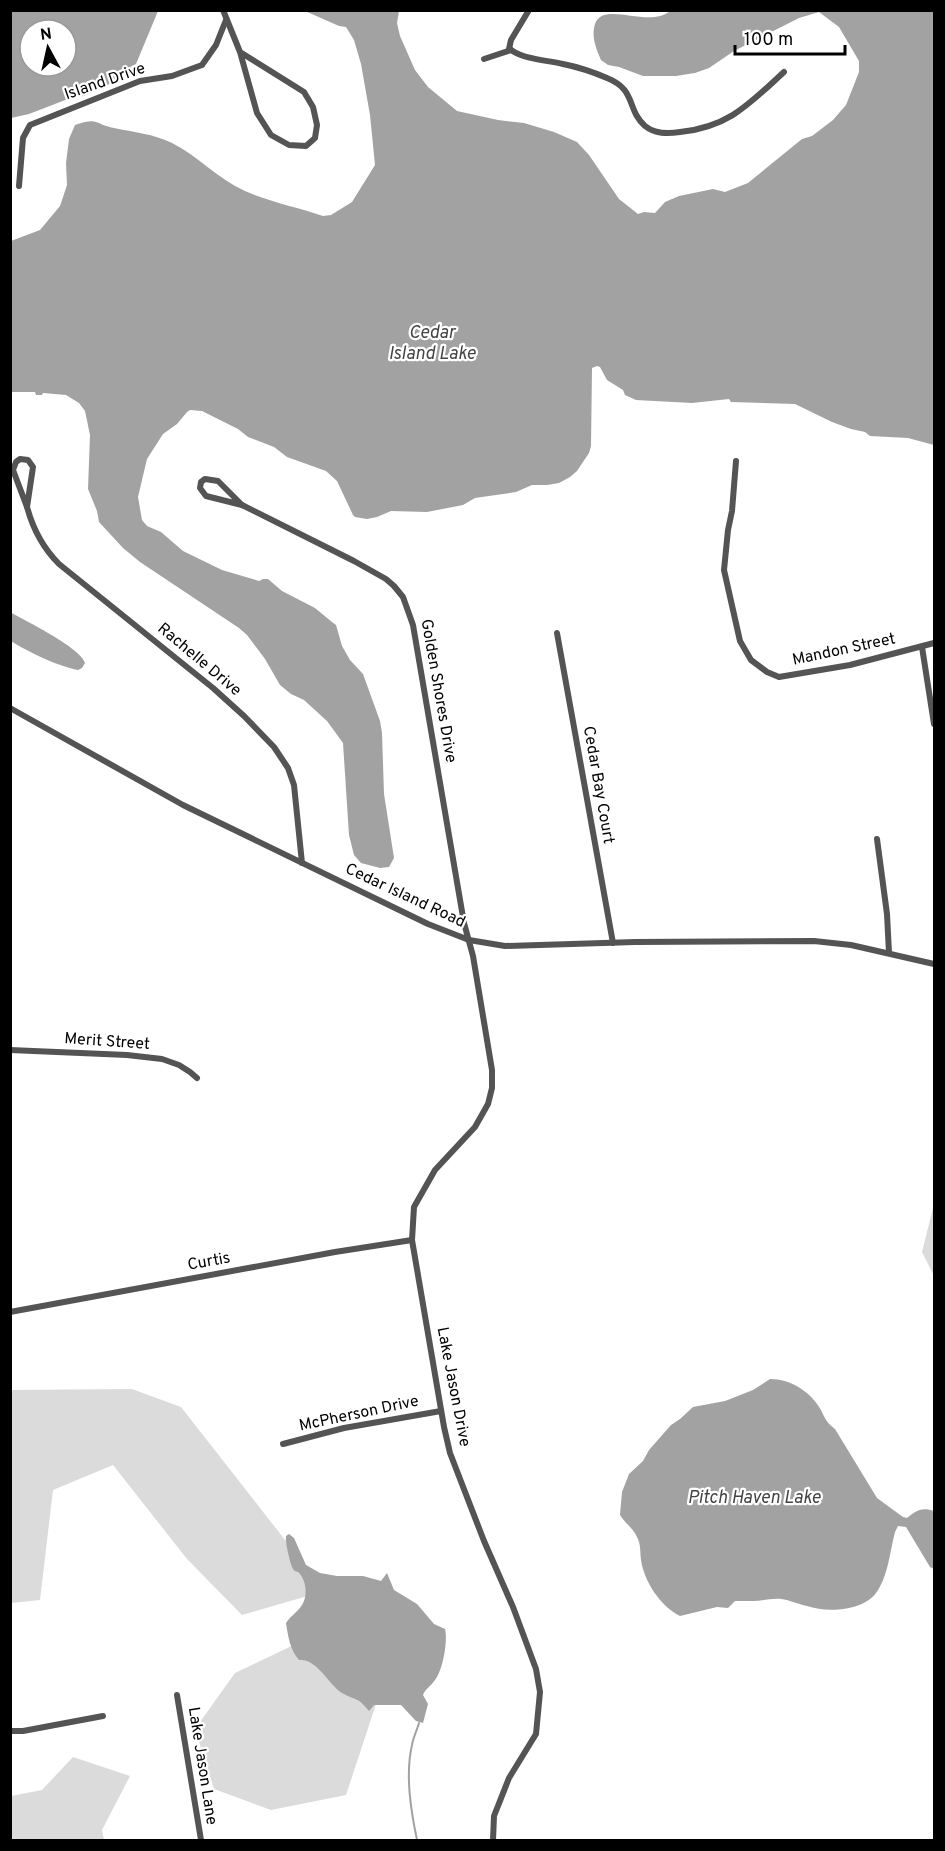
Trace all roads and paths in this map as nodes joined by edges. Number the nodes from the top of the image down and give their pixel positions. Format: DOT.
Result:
graph roads {
  1 [pos="223,10"];
  2 [pos="528,10"];
  3 [pos="226,20"];
  4 [pos="511,50"];
  5 [pos="240,52"];
  6 [pos="484,59"];
  7 [pos="784,72"];
  8 [pos="19,186"];
  9 [pos="736,461"];
  10 [pos="242,505"];
  11 [pos="27,507"];
  12 [pos="557,633"];
  13 [pos="934,643"];
  14 [pos="922,646"];
  15 [pos="11,708"];
  16 [pos="934,724"];
  17 [pos="877,839"];
  18 [pos="302,863"];
  19 [pos="468,940"];
  20 [pos="613,943"];
  21 [pos="889,953"];
  22 [pos="934,964"];
  23 [pos="10,1050"];
  24 [pos="197,1078"];
  25 [pos="412,1240"];
  26 [pos="10,1311"];
  27 [pos="441,1411"];
  28 [pos="283,1444"];
  29 [pos="177,1695"];
  30 [pos="103,1716"];
  31 [pos="10,1731"];
  32 [pos="201,1840"];
  33 [pos="493,1840"];
  1 -- 3 [label="street"];
  2 -- 4 [label="street"];
  3 -- 5 [label="street"];
  3 -- 8 [label="street, Island Drive"];
  4 -- 6 [label="street"];
  4 -- 7 [label="street"];
  5 -- 5 [label="street"];
  9 -- 14 [label="street, Mandon Street"];
  10 -- 10 [label="street, Golden Shores Drive"];
  10 -- 19 [label="street, Golden Shores Drive"];
  11 -- 11 [label="street, Rachelle Drive"];
  11 -- 18 [label="street, Rachelle Drive"];
  12 -- 20 [label="street, Cedar Bay Court"];
  13 -- 14 [label="street, Mandon Street"];
  14 -- 16 [label="street"];
  15 -- 18 [label="street, Cedar Island Road"];
  17 -- 21 [label="street"];
  18 -- 19 [label="street, Cedar Island Road"];
  19 -- 20 [label="street, Cedar Island Road"];
  19 -- 25 [label="street, Lake Jason Drive"];
  20 -- 21 [label="street, Cedar Island Road"];
  21 -- 22 [label="street, Cedar Island Road"];
  23 -- 24 [label="street, Merit Street"];
  25 -- 26 [label="street, Curtis"];
  25 -- 27 [label="street, Lake Jason Drive"];
  27 -- 28 [label="street, McPherson Drive"];
  27 -- 33 [label="street, Lake Jason Drive"];
  29 -- 32 [label="street, Lake Jason Lane"];
  30 -- 31 [label="street"];
}
